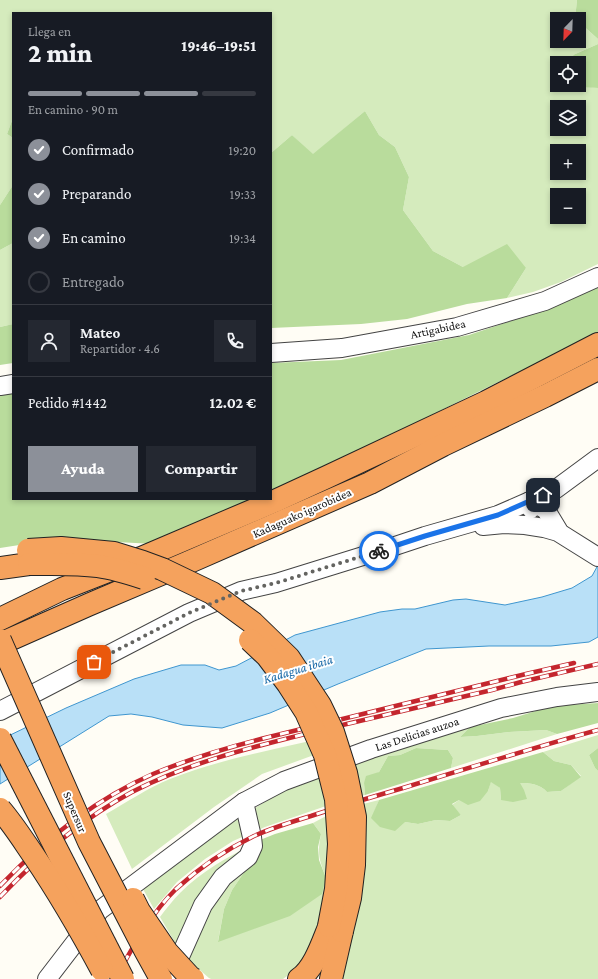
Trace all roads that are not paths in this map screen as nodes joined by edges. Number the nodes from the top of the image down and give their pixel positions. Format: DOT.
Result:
graph roads {
  1 [pos="598,277"];
  2 [pos="598,344"];
  3 [pos="272,353"];
  4 [pos="598,369"];
  5 [pos="12,384"];
  6 [pos="0,386"];
  7 [pos="598,458"];
  8 [pos="573,476"];
  9 [pos="530,502"];
  10 [pos="450,529"];
  11 [pos="553,530"];
  12 [pos="0,555"];
  13 [pos="28,557"];
  14 [pos="598,557"];
  15 [pos="0,568"];
  16 [pos="0,618"];
  17 [pos="0,640"];
  18 [pos="0,644"];
  19 [pos="598,692"];
  20 [pos="0,711"];
  21 [pos="0,739"];
  22 [pos="53,759"];
  23 [pos="244,802"];
  24 [pos="0,809"];
  25 [pos="335,929"];
  26 [pos="47,979"];
  27 [pos="108,979"];
  28 [pos="123,979"];
  29 [pos="161,979"];
  30 [pos="170,979"];
  31 [pos="193,979"];
  32 [pos="299,979"];
  33 [pos="331,979"];
  1 -- 3 [label="street, Artigabidea"];
  2 -- 16 [label="highway, Kadaguako igarobidea"];
  4 -- 18 [label="highway, Kadaguako igarobidea"];
  5 -- 6 [label="street"];
  7 -- 8 [label="street"];
  8 -- 9 [label="street"];
  8 -- 11 [label="street"];
  9 -- 10 [label="street"];
  9 -- 11 [label="street"];
  10 -- 11 [label="street"];
  10 -- 20 [label="street"];
  11 -- 14 [label="street"];
  12 -- 13 [label="highway"];
  13 -- 15 [label="highway"];
  13 -- 25 [label="highway, bridge"];
  17 -- 22 [label="highway, Supersur, bridge"];
  19 -- 23 [label="street, Las Delicias auzoa"];
  21 -- 28 [label="highway, bridge"];
  22 -- 29 [label="highway, Supersur, bridge"];
  22 -- 31 [label="highway, bridge"];
  23 -- 26 [label="street, Las Delicias auzoa"];
  23 -- 30 [label="street"];
  24 -- 27 [label="highway, bridge"];
  25 -- 32 [label="highway"];
  25 -- 33 [label="highway"];
}
